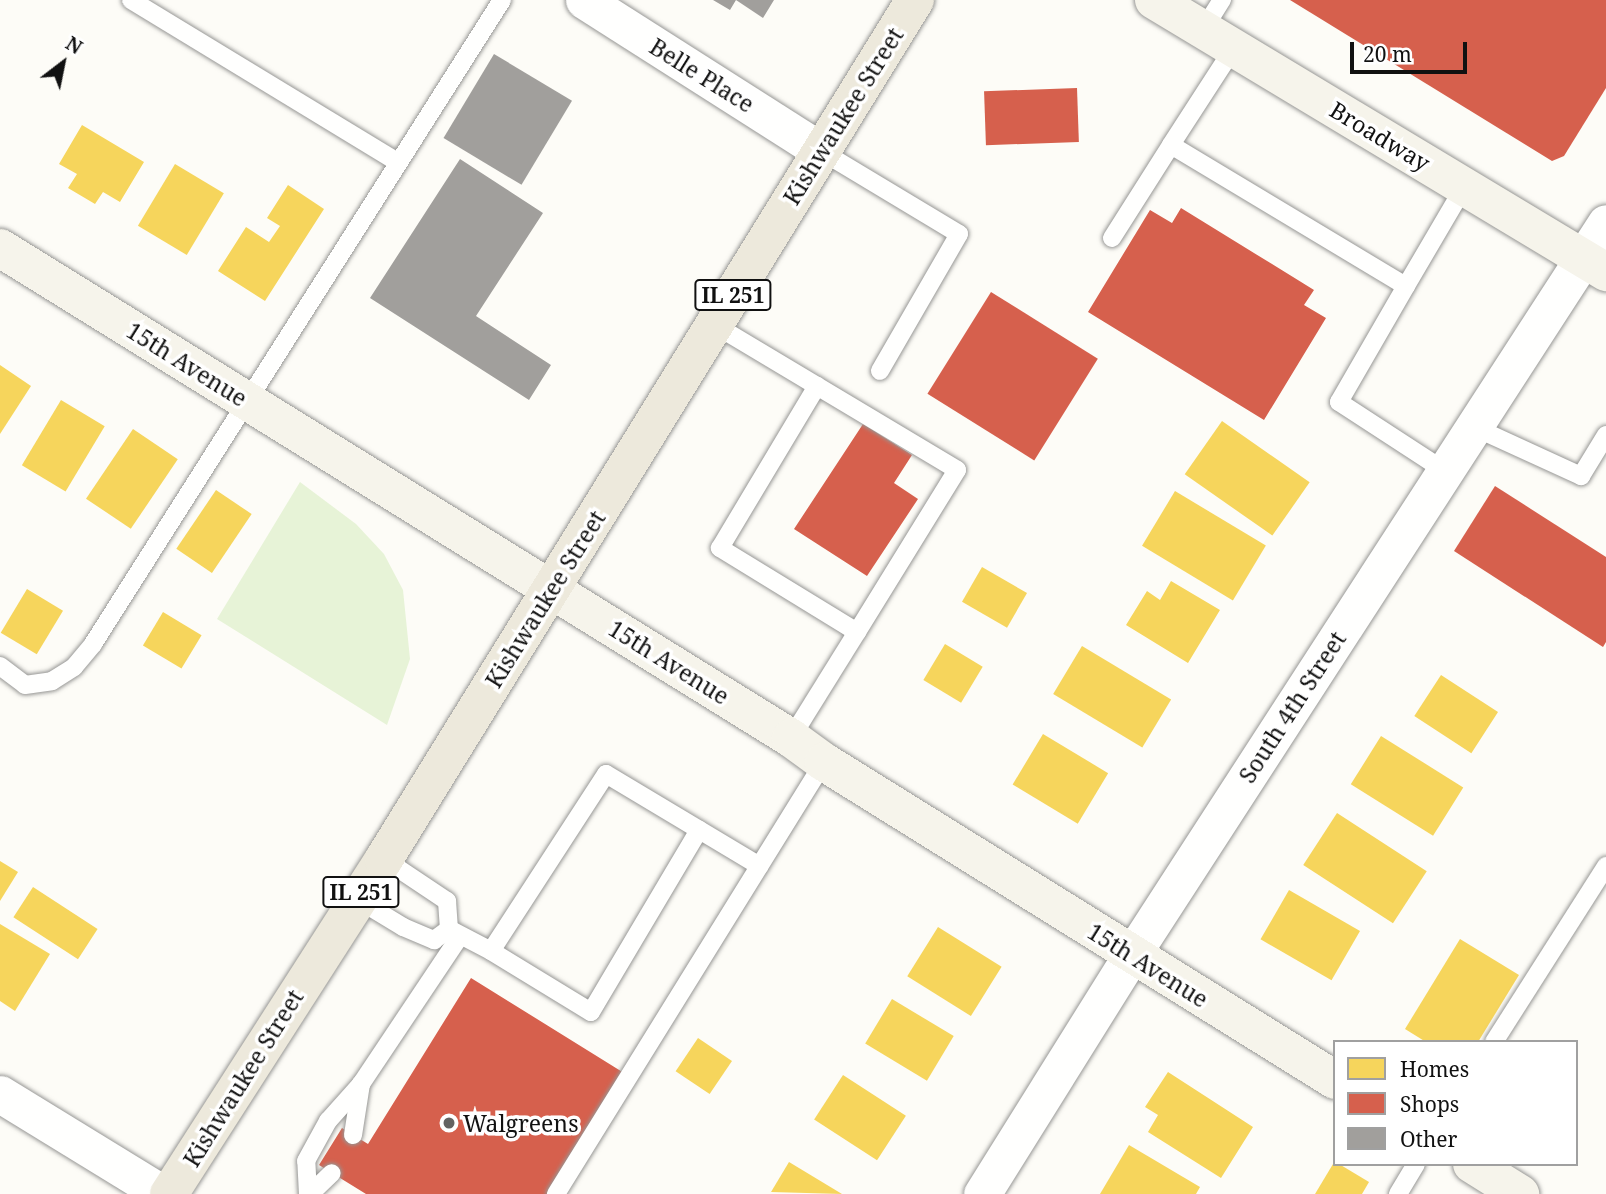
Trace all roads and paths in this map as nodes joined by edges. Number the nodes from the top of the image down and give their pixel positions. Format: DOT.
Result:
graph roads {
  1 [pos="131,0"];
  2 [pos="502,0"];
  3 [pos="583,0"];
  4 [pos="915,0"];
  5 [pos="1154,0"];
  6 [pos="1220,26"];
  7 [pos="1171,145"];
  8 [pos="821,151"];
  9 [pos="397,162"];
  10 [pos="1464,187"];
  11 [pos="1606,223"];
  12 [pos="1112,238"];
  13 [pos="0,248"];
  14 [pos="1595,265"];
  15 [pos="1406,286"];
  16 [pos="715,325"];
  17 [pos="880,371"];
  18 [pos="817,386"];
  19 [pos="246,401"];
  20 [pos="1474,427"];
  21 [pos="1606,435"];
  22 [pos="1446,471"];
  23 [pos="552,590"];
  24 [pos="857,632"];
  25 [pos="0,666"];
  26 [pos="791,738"];
  27 [pos="824,762"];
  28 [pos="699,830"];
  29 [pos="384,859"];
  30 [pos="760,866"];
  31 [pos="1606,866"];
  32 [pos="357,899"];
  33 [pos="454,933"];
  34 [pos="491,951"];
  35 [pos="1131,956"];
  36 [pos="1495,1040"];
  37 [pos="1333,1079"];
  38 [pos="361,1084"];
  39 [pos="0,1094"];
  40 [pos="353,1135"];
  41 [pos="1415,1166"];
  42 [pos="1475,1166"];
  43 [pos="332,1173"];
  44 [pos="163,1194"];
  45 [pos="169,1194"];
  46 [pos="309,1194"];
  47 [pos="556,1194"];
  48 [pos="982,1194"];
  49 [pos="1398,1194"];
  50 [pos="1520,1194"];
  1 -- 9 [label="lane"];
  2 -- 9 [label="lane"];
  3 -- 8 [label="street, Belle Place"];
  4 -- 8 [label="main road, Kishwaukee Street / IL 251"];
  5 -- 6 [label="main road, Broadway"];
  6 -- 7 [label="lane"];
  6 -- 10 [label="main road, Broadway"];
  7 -- 12 [label="lane"];
  7 -- 15 [label="lane"];
  8 -- 16 [label="main road, Kishwaukee Street / IL 251"];
  8 -- 17 [label="lane"];
  9 -- 19 [label="lane"];
  10 -- 14 [label="main road, Broadway"];
  10 -- 15 [label="lane"];
  11 -- 14 [label="street, South 4th Street"];
  13 -- 19 [label="main road, 15th Avenue"];
  14 -- 20 [label="street, South 4th Street"];
  15 -- 22 [label="lane"];
  16 -- 18 [label="lane"];
  16 -- 23 [label="main road, Kishwaukee Street / IL 251"];
  18 -- 24 [label="lane"];
  18 -- 24 [label="lane"];
  19 -- 23 [label="main road, 15th Avenue"];
  19 -- 25 [label="lane"];
  20 -- 21 [label="lane"];
  20 -- 22 [label="street, South 4th Street"];
  22 -- 35 [label="street, South 4th Street"];
  23 -- 26 [label="main road, 15th Avenue"];
  23 -- 29 [label="main road, Kishwaukee Street / IL 251"];
  24 -- 26 [label="lane"];
  26 -- 27 [label="main road, 15th Avenue"];
  27 -- 30 [label="lane"];
  27 -- 35 [label="main road, 15th Avenue"];
  28 -- 30 [label="lane"];
  28 -- 34 [label="lane"];
  28 -- 34 [label="lane"];
  29 -- 32 [label="main road, Kishwaukee Street / IL 251"];
  29 -- 33 [label="lane"];
  30 -- 47 [label="lane"];
  31 -- 36 [label="lane"];
  32 -- 33 [label="lane"];
  32 -- 45 [label="main road, Kishwaukee Street / IL 251"];
  33 -- 34 [label="lane"];
  33 -- 38 [label="lane"];
  35 -- 37 [label="main road, 15th Avenue"];
  35 -- 48 [label="street, South 4th Street"];
  38 -- 40 [label="lane"];
  38 -- 46 [label="lane"];
  39 -- 44 [label="street"];
  41 -- 49 [label="lane"];
  42 -- 50 [label="main road"];
  43 -- 46 [label="lane"];
}
